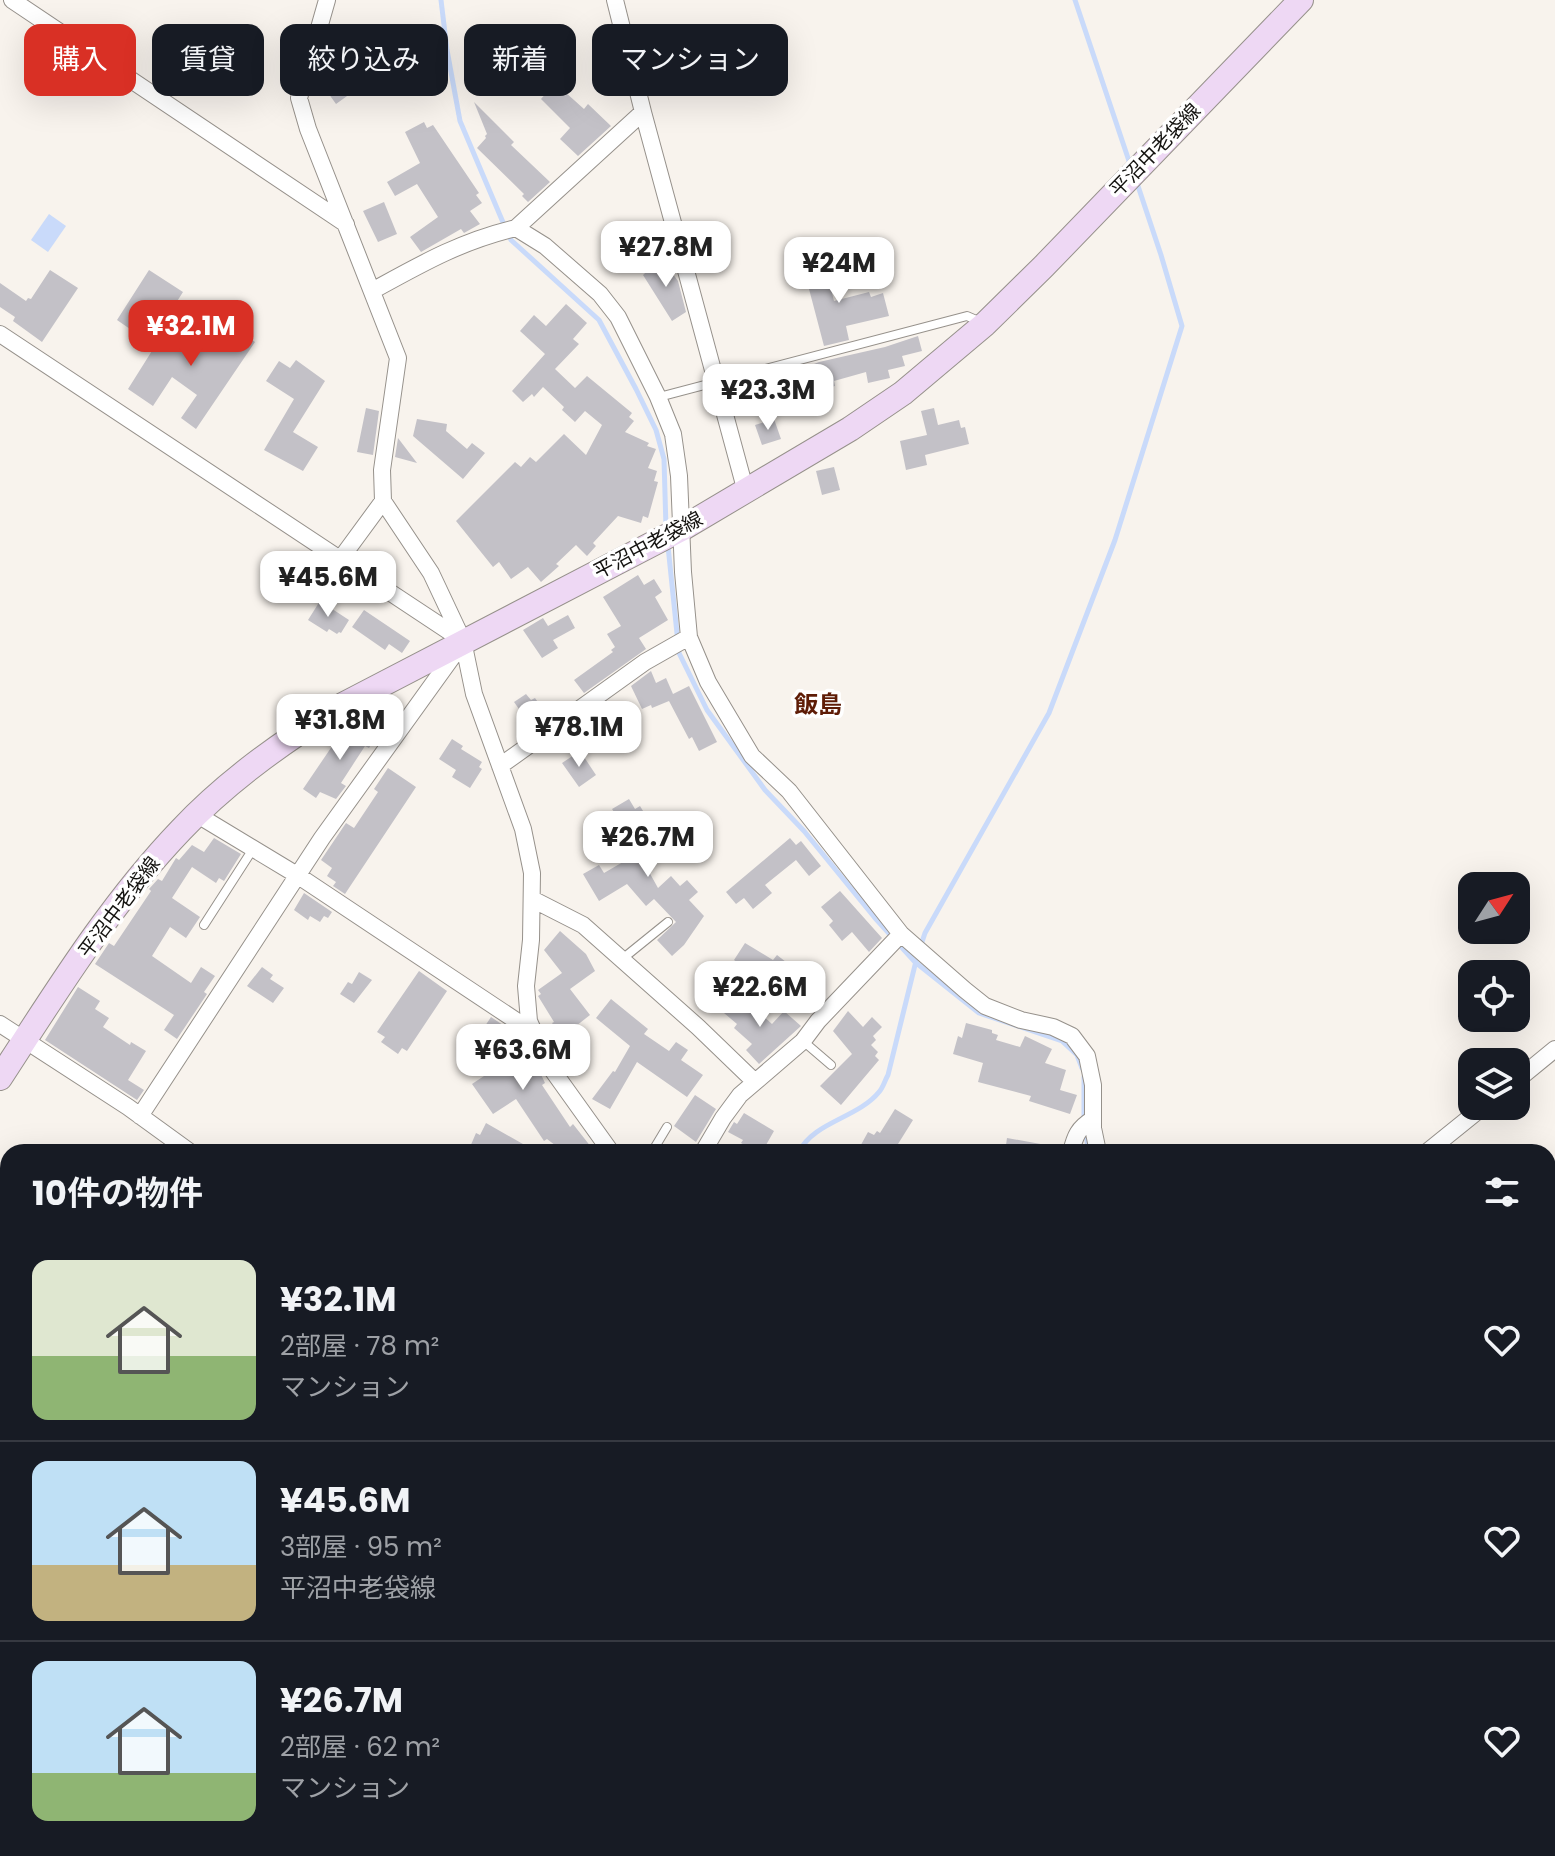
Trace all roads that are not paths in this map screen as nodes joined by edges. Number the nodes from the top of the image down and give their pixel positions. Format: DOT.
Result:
graph roads {
  1 [pos="12,0"];
  2 [pos="327,0"];
  3 [pos="615,0"];
  4 [pos="1301,0"];
  5 [pos="643,112"];
  6 [pos="346,224"];
  7 [pos="516,228"];
  8 [pos="372,291"];
  9 [pos="985,324"];
  10 [pos="0,334"];
  11 [pos="717,381"];
  12 [pos="658,397"];
  13 [pos="746,492"];
  14 [pos="383,501"];
  15 [pos="683,528"];
  16 [pos="339,561"];
  17 [pos="689,637"];
  18 [pos="463,641"];
  19 [pos="500,766"];
  20 [pos="196,814"];
  21 [pos="253,848"];
  22 [pos="297,875"];
  23 [pos="532,899"];
  24 [pos="668,922"];
  25 [pos="204,925"];
  26 [pos="901,934"];
  27 [pos="621,960"];
  28 [pos="0,1024"];
  29 [pos="533,1032"];
  30 [pos="24,1040"];
  31 [pos="803,1041"];
  32 [pos="1555,1049"];
  33 [pos="831,1065"];
  34 [pos="1530,1070"];
  35 [pos="0,1078"];
  36 [pos="754,1081"];
  37 [pos="140,1116"];
  38 [pos="1093,1119"];
  39 [pos="1467,1120"];
  40 [pos="667,1127"];
  41 [pos="179,1144"];
  42 [pos="605,1144"];
  43 [pos="657,1144"];
  44 [pos="708,1144"];
  45 [pos="1073,1144"];
  46 [pos="1097,1144"];
  47 [pos="1437,1144"];
  1 -- 6 [label="street"];
  2 -- 6 [label="street"];
  3 -- 5 [label="street"];
  4 -- 9 [label="main road, 平沼中老袋線"];
  5 -- 7 [label="street"];
  5 -- 11 [label="street"];
  6 -- 8 [label="street"];
  7 -- 8 [label="street"];
  7 -- 12 [label="street"];
  8 -- 14 [label="street"];
  9 -- 11 [label="lane"];
  9 -- 13 [label="main road, 平沼中老袋線"];
  10 -- 16 [label="street"];
  11 -- 12 [label="lane"];
  11 -- 13 [label="street"];
  12 -- 15 [label="street"];
  13 -- 15 [label="main road, 平沼中老袋線"];
  14 -- 16 [label="street"];
  14 -- 18 [label="street"];
  15 -- 17 [label="street"];
  15 -- 18 [label="main road, 平沼中老袋線"];
  16 -- 18 [label="street"];
  17 -- 19 [label="street"];
  17 -- 26 [label="street"];
  18 -- 19 [label="street"];
  18 -- 20 [label="main road, 平沼中老袋線"];
  18 -- 22 [label="street"];
  19 -- 23 [label="street"];
  20 -- 21 [label="street"];
  20 -- 30 [label="main road, 平沼中老袋線"];
  21 -- 22 [label="street"];
  21 -- 25 [label="lane"];
  22 -- 29 [label="street"];
  22 -- 37 [label="street"];
  23 -- 27 [label="street"];
  23 -- 29 [label="street"];
  24 -- 27 [label="lane"];
  26 -- 31 [label="street"];
  26 -- 38 [label="street"];
  27 -- 36 [label="street"];
  28 -- 30 [label="street"];
  29 -- 42 [label="street"];
  30 -- 35 [label="main road, 平沼中老袋線"];
  30 -- 37 [label="street"];
  31 -- 33 [label="lane"];
  31 -- 36 [label="street"];
  32 -- 34 [label="street"];
  36 -- 44 [label="street"];
  37 -- 41 [label="street"];
  38 -- 45 [label="street"];
  38 -- 46 [label="street"];
  39 -- 47 [label="street"];
  40 -- 43 [label="lane"];
}
